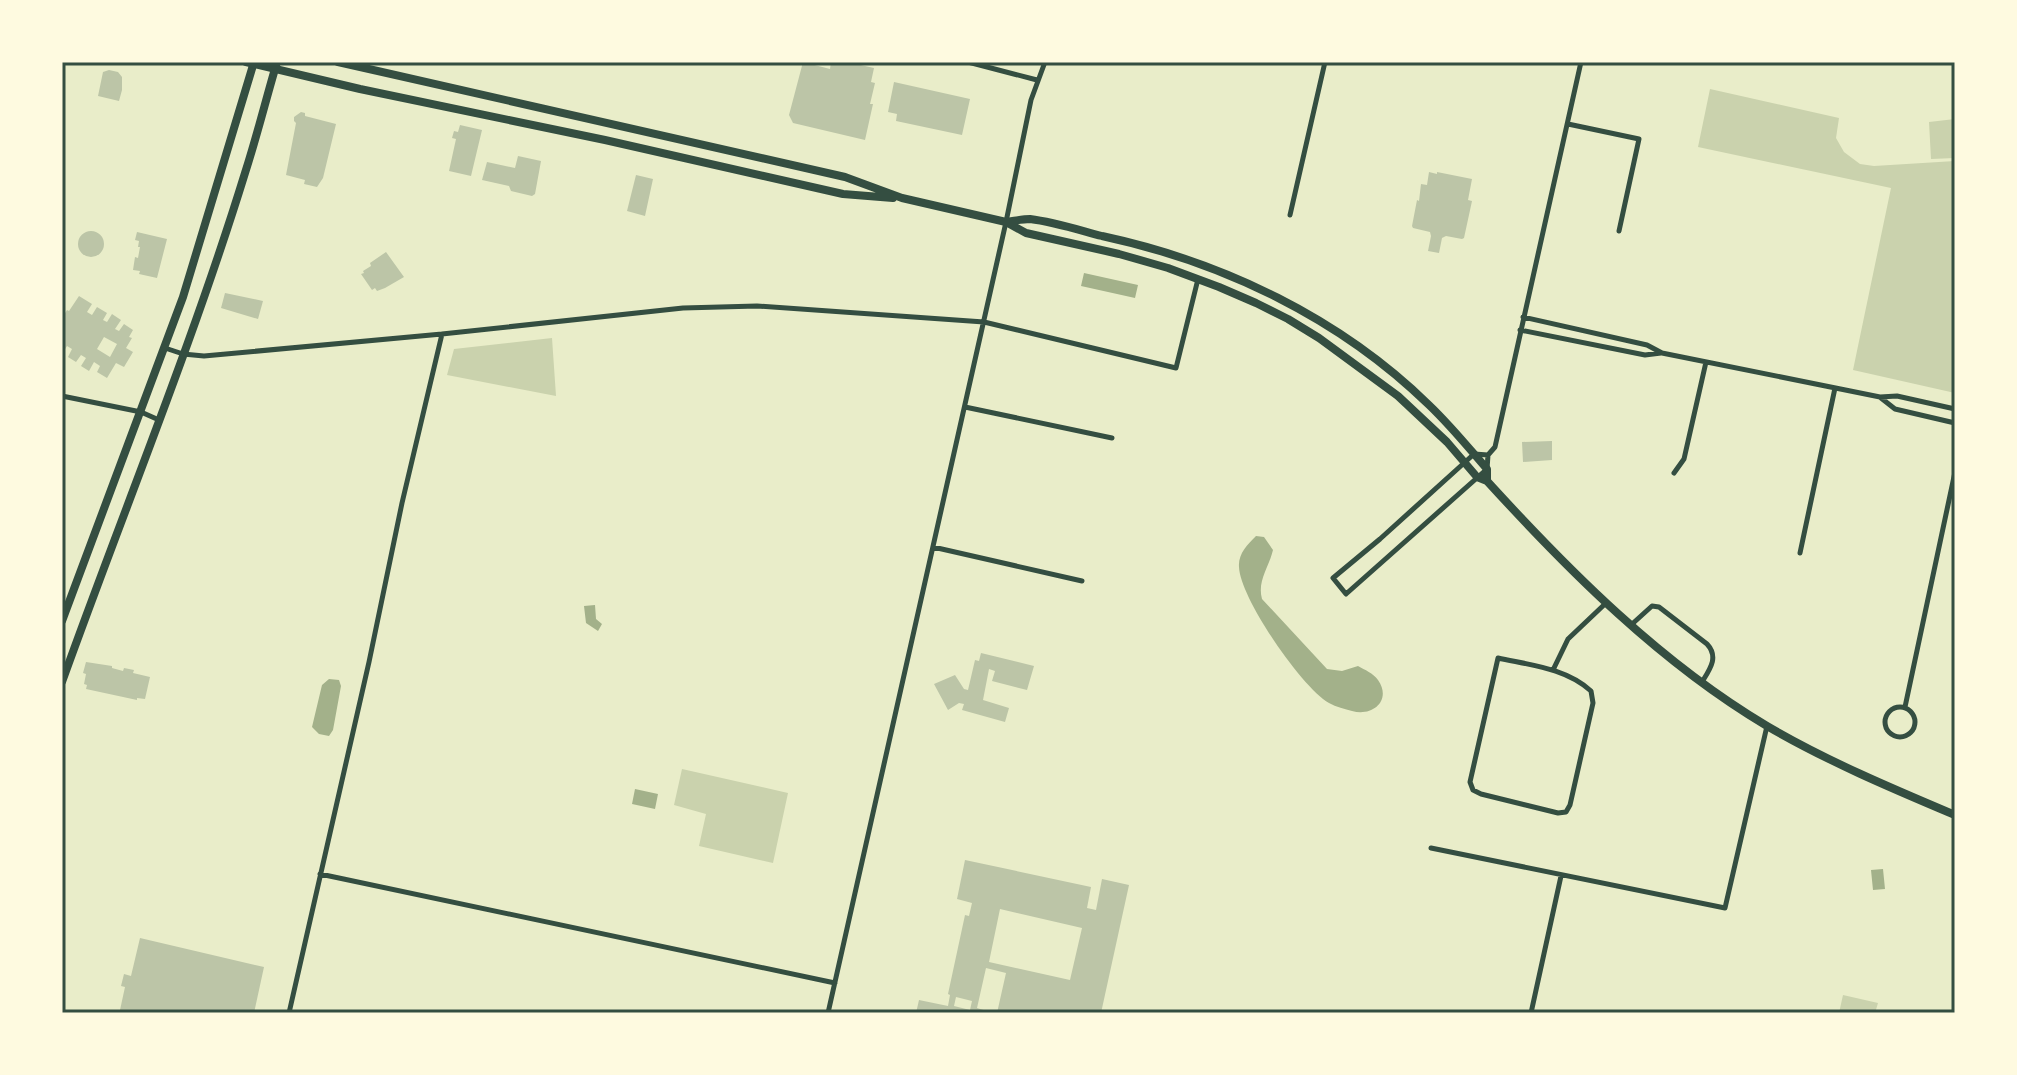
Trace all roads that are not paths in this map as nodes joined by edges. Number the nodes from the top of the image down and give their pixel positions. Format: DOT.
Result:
graph roads {
  1 [pos="338,62"];
  2 [pos="972,62"];
  3 [pos="1045,62"];
  4 [pos="1325,62"];
  5 [pos="1581,62"];
  6 [pos="251,63"];
  7 [pos="276,66"];
  8 [pos="1037,80"];
  9 [pos="1568,124"];
  10 [pos="902,198"];
  11 [pos="1290,215"];
  12 [pos="1006,222"];
  13 [pos="1619,231"];
  14 [pos="1198,279"];
  15 [pos="1523,317"];
  16 [pos="984,322"];
  17 [pos="1520,330"];
  18 [pos="442,334"];
  19 [pos="165,348"];
  20 [pos="1662,353"];
  21 [pos="183,354"];
  22 [pos="1706,362"];
  23 [pos="1835,388"];
  24 [pos="62,396"];
  25 [pos="1880,397"];
  26 [pos="965,407"];
  27 [pos="1955,409"];
  28 [pos="141,412"];
  29 [pos="159,420"];
  30 [pos="1955,423"];
  31 [pos="1112,438"];
  32 [pos="1474,454"];
  33 [pos="1488,455"];
  34 [pos="1464,462"];
  35 [pos="1487,469"];
  36 [pos="1955,472"];
  37 [pos="1674,473"];
  38 [pos="1477,477"];
  39 [pos="1487,481"];
  40 [pos="933,547"];
  41 [pos="1800,553"];
  42 [pos="1082,581"];
  43 [pos="1606,603"];
  44 [pos="62,621"];
  45 [pos="1630,626"];
  46 [pos="1553,670"];
  47 [pos="62,682"];
  48 [pos="1702,682"];
  49 [pos="1905,707"];
  50 [pos="1767,726"];
  51 [pos="1955,815"];
  52 [pos="1431,848"];
  53 [pos="320,874"];
  54 [pos="1561,876"];
  55 [pos="835,983"];
  56 [pos="289,1013"];
  57 [pos="828,1013"];
  58 [pos="1531,1013"];
  1 -- 10 [label="main road"];
  2 -- 8 [label="street"];
  3 -- 8 [label="street"];
  4 -- 11 [label="street"];
  5 -- 9 [label="street"];
  6 -- 7 [label="main road"];
  6 -- 19 [label="main road"];
  7 -- 10 [label="main road"];
  7 -- 21 [label="main road"];
  8 -- 12 [label="street"];
  9 -- 13 [label="street"];
  9 -- 15 [label="street"];
  10 -- 12 [label="main road"];
  12 -- 14 [label="main road"];
  12 -- 16 [label="street"];
  12 -- 32 [label="main road"];
  14 -- 16 [label="street"];
  14 -- 34 [label="main road"];
  15 -- 17 [label="street"];
  15 -- 20 [label="street"];
  16 -- 18 [label="street"];
  16 -- 26 [label="street"];
  17 -- 20 [label="street"];
  17 -- 33 [label="street"];
  18 -- 21 [label="street"];
  18 -- 53 [label="street"];
  19 -- 21 [label="street"];
  19 -- 28 [label="main road"];
  20 -- 22 [label="street"];
  21 -- 29 [label="main road"];
  22 -- 23 [label="street"];
  22 -- 37 [label="street"];
  23 -- 25 [label="street"];
  23 -- 41 [label="street"];
  24 -- 28 [label="street"];
  25 -- 27 [label="street"];
  25 -- 30 [label="street"];
  26 -- 31 [label="street"];
  26 -- 40 [label="street"];
  28 -- 29 [label="street"];
  28 -- 44 [label="main road"];
  29 -- 47 [label="main road"];
  32 -- 33 [label="street"];
  32 -- 34 [label="street"];
  32 -- 35 [label="main road"];
  33 -- 35 [label="street"];
  34 -- 38 [label="main road"];
  34 -- 38 [label="street"];
  35 -- 38 [label="street"];
  35 -- 39 [label="main road"];
  36 -- 49 [label="street"];
  38 -- 39 [label="main road"];
  39 -- 43 [label="main road"];
  40 -- 42 [label="street"];
  40 -- 55 [label="street"];
  43 -- 45 [label="main road"];
  43 -- 46 [label="street"];
  45 -- 48 [label="main road"];
  45 -- 48 [label="street"];
  46 -- 46 [label="street"];
  48 -- 50 [label="main road"];
  49 -- 49 [label="street"];
  50 -- 51 [label="main road"];
  50 -- 54 [label="street"];
  52 -- 54 [label="street"];
  53 -- 55 [label="street"];
  53 -- 56 [label="street"];
  54 -- 58 [label="street"];
  55 -- 57 [label="street"];
}
